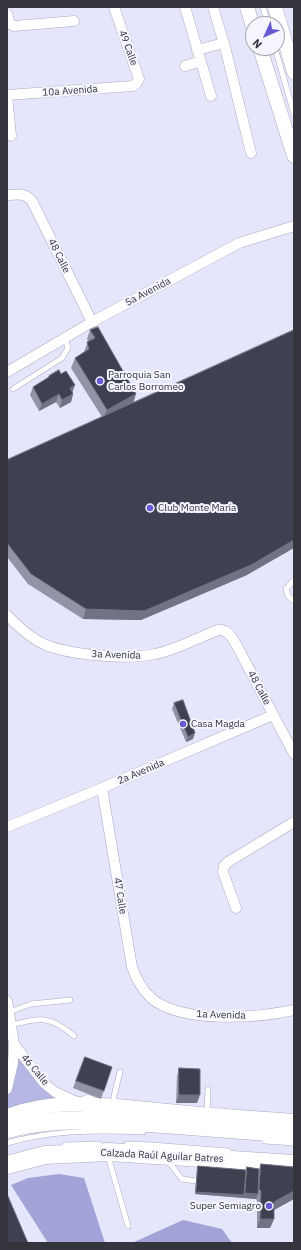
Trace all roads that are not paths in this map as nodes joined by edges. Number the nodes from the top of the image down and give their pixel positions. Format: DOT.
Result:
graph roads {
  1 [pos="14,7"];
  2 [pos="114,7"];
  3 [pos="185,7"];
  4 [pos="213,7"];
  5 [pos="275,7"];
  6 [pos="7,14"];
  7 [pos="74,21"];
  8 [pos="224,43"];
  9 [pos="197,50"];
  10 [pos="263,56"];
  11 [pos="277,56"];
  12 [pos="201,61"];
  13 [pos="185,66"];
  14 [pos="294,72"];
  15 [pos="133,86"];
  16 [pos="7,95"];
  17 [pos="211,96"];
  18 [pos="294,114"];
  19 [pos="10,136"];
  20 [pos="251,153"];
  21 [pos="294,156"];
  22 [pos="7,196"];
  23 [pos="294,226"];
  24 [pos="92,322"];
  25 [pos="65,338"];
  26 [pos="7,372"];
  27 [pos="13,389"];
  28 [pos="294,580"];
  29 [pos="294,601"];
  30 [pos="7,615"];
  31 [pos="218,630"];
  32 [pos="273,715"];
  33 [pos="294,754"];
  34 [pos="102,788"];
  35 [pos="294,822"];
  36 [pos="7,827"];
  37 [pos="236,908"];
  38 [pos="152,998"];
  39 [pos="7,1000"];
  40 [pos="70,1000"];
  41 [pos="294,1010"];
  42 [pos="9,1012"];
  43 [pos="11,1025"];
  44 [pos="74,1036"];
  45 [pos="14,1044"];
  46 [pos="120,1072"];
  47 [pos="8,1082"];
  48 [pos="208,1088"];
  49 [pos="85,1104"];
  50 [pos="112,1113"];
  51 [pos="207,1115"];
  52 [pos="7,1116"];
  53 [pos="294,1121"];
  54 [pos="7,1130"];
  55 [pos="146,1132"];
  56 [pos="294,1134"];
  57 [pos="260,1140"];
  58 [pos="7,1143"];
  59 [pos="294,1143"];
  60 [pos="62,1146"];
  61 [pos="113,1147"];
  62 [pos="232,1151"];
  63 [pos="164,1155"];
  64 [pos="294,1164"];
  65 [pos="7,1165"];
  66 [pos="196,1181"];
  67 [pos="128,1226"];
  1 -- 6 [label="street"];
  2 -- 15 [label="street, 49 Calle"];
  3 -- 9 [label="street"];
  4 -- 8 [label="street"];
  5 -- 14 [label="street"];
  6 -- 7 [label="street"];
  8 -- 9 [label="street"];
  8 -- 20 [label="street"];
  9 -- 12 [label="street"];
  10 -- 21 [label="street"];
  11 -- 18 [label="lane"];
  12 -- 13 [label="street"];
  12 -- 17 [label="street"];
  15 -- 16 [label="street, 10a Avenida"];
  16 -- 19 [label="street"];
  22 -- 24 [label="street, 48 Calle"];
  23 -- 24 [label="street, 5a Avenida"];
  24 -- 25 [label="street, 5a Avenida"];
  25 -- 26 [label="street, 5a Avenida"];
  25 -- 27 [label="lane"];
  28 -- 29 [label="lane"];
  30 -- 31 [label="street, 3a Avenida"];
  31 -- 32 [label="street, 48 Calle"];
  32 -- 33 [label="street, 48 Calle"];
  32 -- 34 [label="street, 2a Avenida"];
  34 -- 36 [label="street, 2a Avenida"];
  34 -- 38 [label="street, 47 Calle"];
  35 -- 37 [label="street"];
  38 -- 41 [label="street, 1a Avenida"];
  39 -- 42 [label="street, 46 Calle"];
  40 -- 42 [label="lane"];
  42 -- 43 [label="street, 46 Calle"];
  43 -- 44 [label="lane"];
  43 -- 45 [label="street, 46 Calle"];
  45 -- 47 [label="street, 46 Calle"];
  45 -- 49 [label="street, 46 Calle"];
  46 -- 50 [label="lane"];
  48 -- 51 [label="lane"];
  49 -- 50 [label="highway"];
  49 -- 52 [label="street"];
  50 -- 51 [label="street"];
  50 -- 54 [label="highway"];
  50 -- 56 [label="highway"];
  51 -- 53 [label="street"];
  55 -- 58 [label="lane"];
  57 -- 59 [label="lane"];
  60 -- 61 [label="lane"];
  61 -- 62 [label="lane"];
  61 -- 63 [label="highway, Calzada Raúl Aguilar Batres"];
  61 -- 65 [label="highway, Calzada Raúl Aguilar Batres"];
  61 -- 67 [label="lane"];
  63 -- 64 [label="highway, Calzada Raúl Aguilar Batres"];
  63 -- 66 [label="lane"];
}
